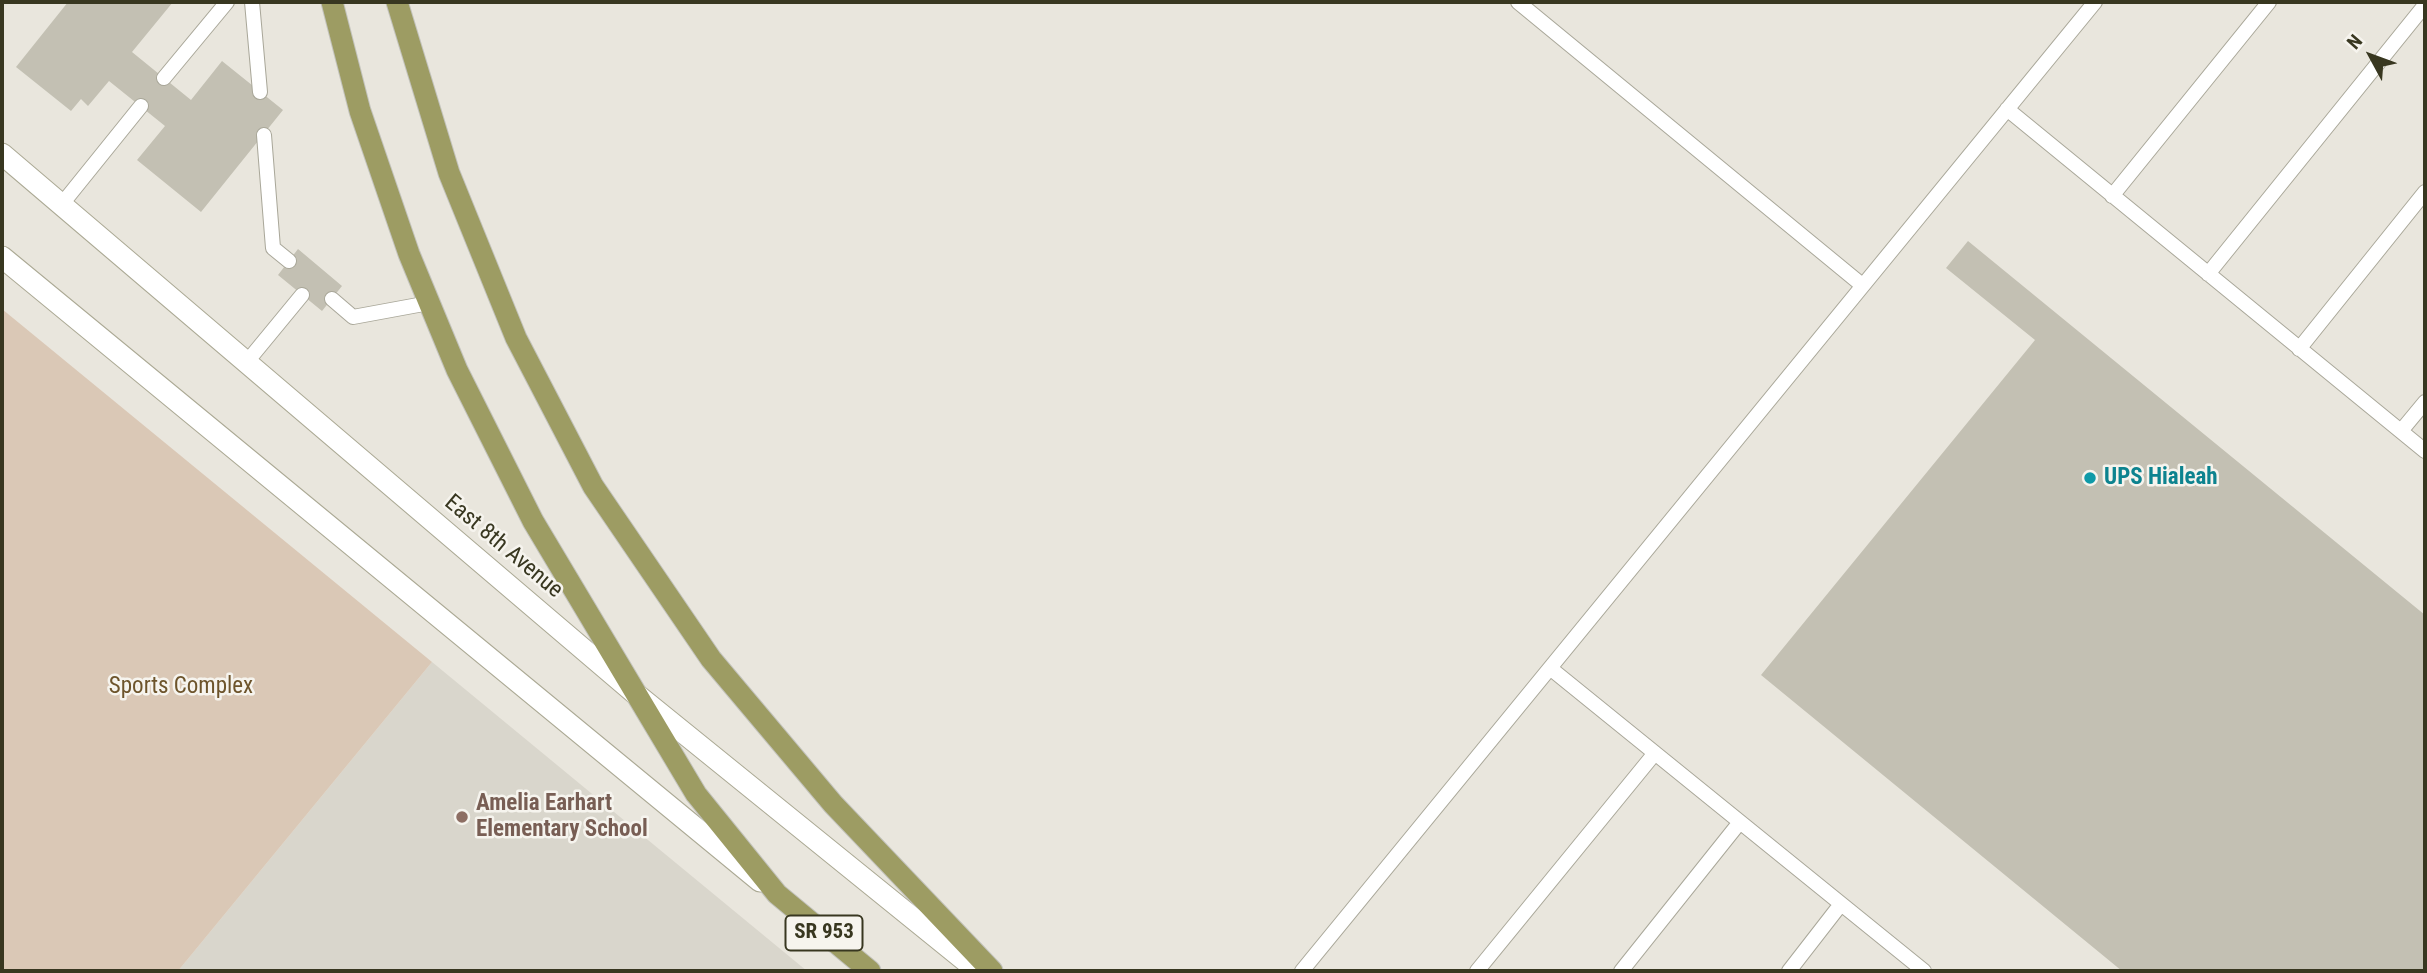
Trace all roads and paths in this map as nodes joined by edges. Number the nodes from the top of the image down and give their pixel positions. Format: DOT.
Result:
graph roads {
  1 [pos="226,2"];
  2 [pos="253,2"];
  3 [pos="332,2"];
  4 [pos="397,2"];
  5 [pos="1518,2"];
  6 [pos="2095,2"];
  7 [pos="2269,2"];
  8 [pos="2425,5"];
  9 [pos="164,78"];
  10 [pos="260,92"];
  11 [pos="141,107"];
  12 [pos="2007,109"];
  13 [pos="264,135"];
  14 [pos="2,153"];
  15 [pos="2425,192"];
  16 [pos="2112,196"];
  17 [pos="62,204"];
  18 [pos="2,257"];
  19 [pos="289,261"];
  20 [pos="2208,274"];
  21 [pos="1862,285"];
  22 [pos="302,295"];
  23 [pos="332,299"];
  24 [pos="429,303"];
  25 [pos="2299,349"];
  26 [pos="246,363"];
  27 [pos="2425,402"];
  28 [pos="2401,432"];
  29 [pos="2425,451"];
  30 [pos="1550,668"];
  31 [pos="636,695"];
  32 [pos="1655,753"];
  33 [pos="1740,822"];
  34 [pos="777,894"];
  35 [pos="1841,904"];
  36 [pos="849,963"];
  37 [pos="870,971"];
  38 [pos="978,971"];
  39 [pos="992,971"];
  40 [pos="1302,971"];
  41 [pos="1476,971"];
  42 [pos="1621,971"];
  43 [pos="1789,971"];
  44 [pos="1924,971"];
  1 -- 9 [label="lane"];
  2 -- 10 [label="lane"];
  3 -- 24 [label="main road"];
  4 -- 39 [label="main road"];
  5 -- 21 [label="lane"];
  6 -- 12 [label="lane"];
  7 -- 16 [label="lane"];
  8 -- 20 [label="lane"];
  11 -- 17 [label="lane"];
  12 -- 16 [label="lane"];
  12 -- 21 [label="lane"];
  13 -- 19 [label="lane"];
  14 -- 17 [label="main road, East 8th Avenue / SR 953"];
  15 -- 25 [label="lane"];
  16 -- 20 [label="lane"];
  17 -- 26 [label="main road, East 8th Avenue / SR 953"];
  18 -- 34 [label="main road, SR 953"];
  20 -- 25 [label="lane"];
  21 -- 30 [label="lane"];
  22 -- 26 [label="lane"];
  23 -- 24 [label="lane"];
  24 -- 31 [label="main road"];
  25 -- 28 [label="lane"];
  26 -- 31 [label="main road, East 8th Avenue / SR 953"];
  27 -- 28 [label="lane"];
  28 -- 29 [label="lane"];
  30 -- 32 [label="lane"];
  30 -- 40 [label="lane"];
  31 -- 34 [label="main road"];
  31 -- 38 [label="main road, East 8th Avenue / SR 953"];
  32 -- 33 [label="lane"];
  32 -- 41 [label="lane"];
  33 -- 35 [label="lane"];
  33 -- 42 [label="lane"];
  34 -- 36 [label="main road, SR 953"];
  35 -- 43 [label="lane"];
  35 -- 44 [label="lane"];
  36 -- 37 [label="main road, SR 953"];
}
